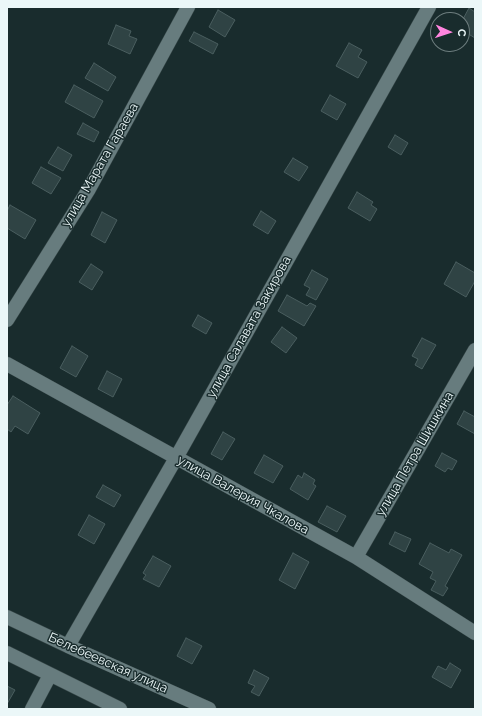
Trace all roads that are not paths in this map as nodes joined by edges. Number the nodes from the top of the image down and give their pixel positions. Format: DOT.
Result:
graph roads {
  1 [pos="188,7"];
  2 [pos="429,7"];
  3 [pos="7,320"];
  4 [pos="475,350"];
  5 [pos="7,364"];
  6 [pos="176,458"];
  7 [pos="356,557"];
  8 [pos="7,617"];
  9 [pos="475,633"];
  10 [pos="68,646"];
  11 [pos="7,653"];
  12 [pos="50,675"];
  13 [pos="32,709"];
  14 [pos="120,709"];
  15 [pos="209,709"];
  1 -- 3 [label="street, улица Марата Гараева"];
  2 -- 6 [label="street, улица Салавата Закирова"];
  4 -- 7 [label="street, улица Петра Шишкина"];
  5 -- 6 [label="street, улица Валерия Чкалова"];
  6 -- 7 [label="street, улица Валерия Чкалова"];
  6 -- 10 [label="street, улица Салавата Закирова"];
  7 -- 9 [label="street, улица Валерия Чкалова"];
  8 -- 10 [label="street, Белебеевская улица"];
  10 -- 15 [label="street, Белебеевская улица"];
  11 -- 12 [label="street"];
  12 -- 13 [label="street"];
  12 -- 14 [label="street"];
}
